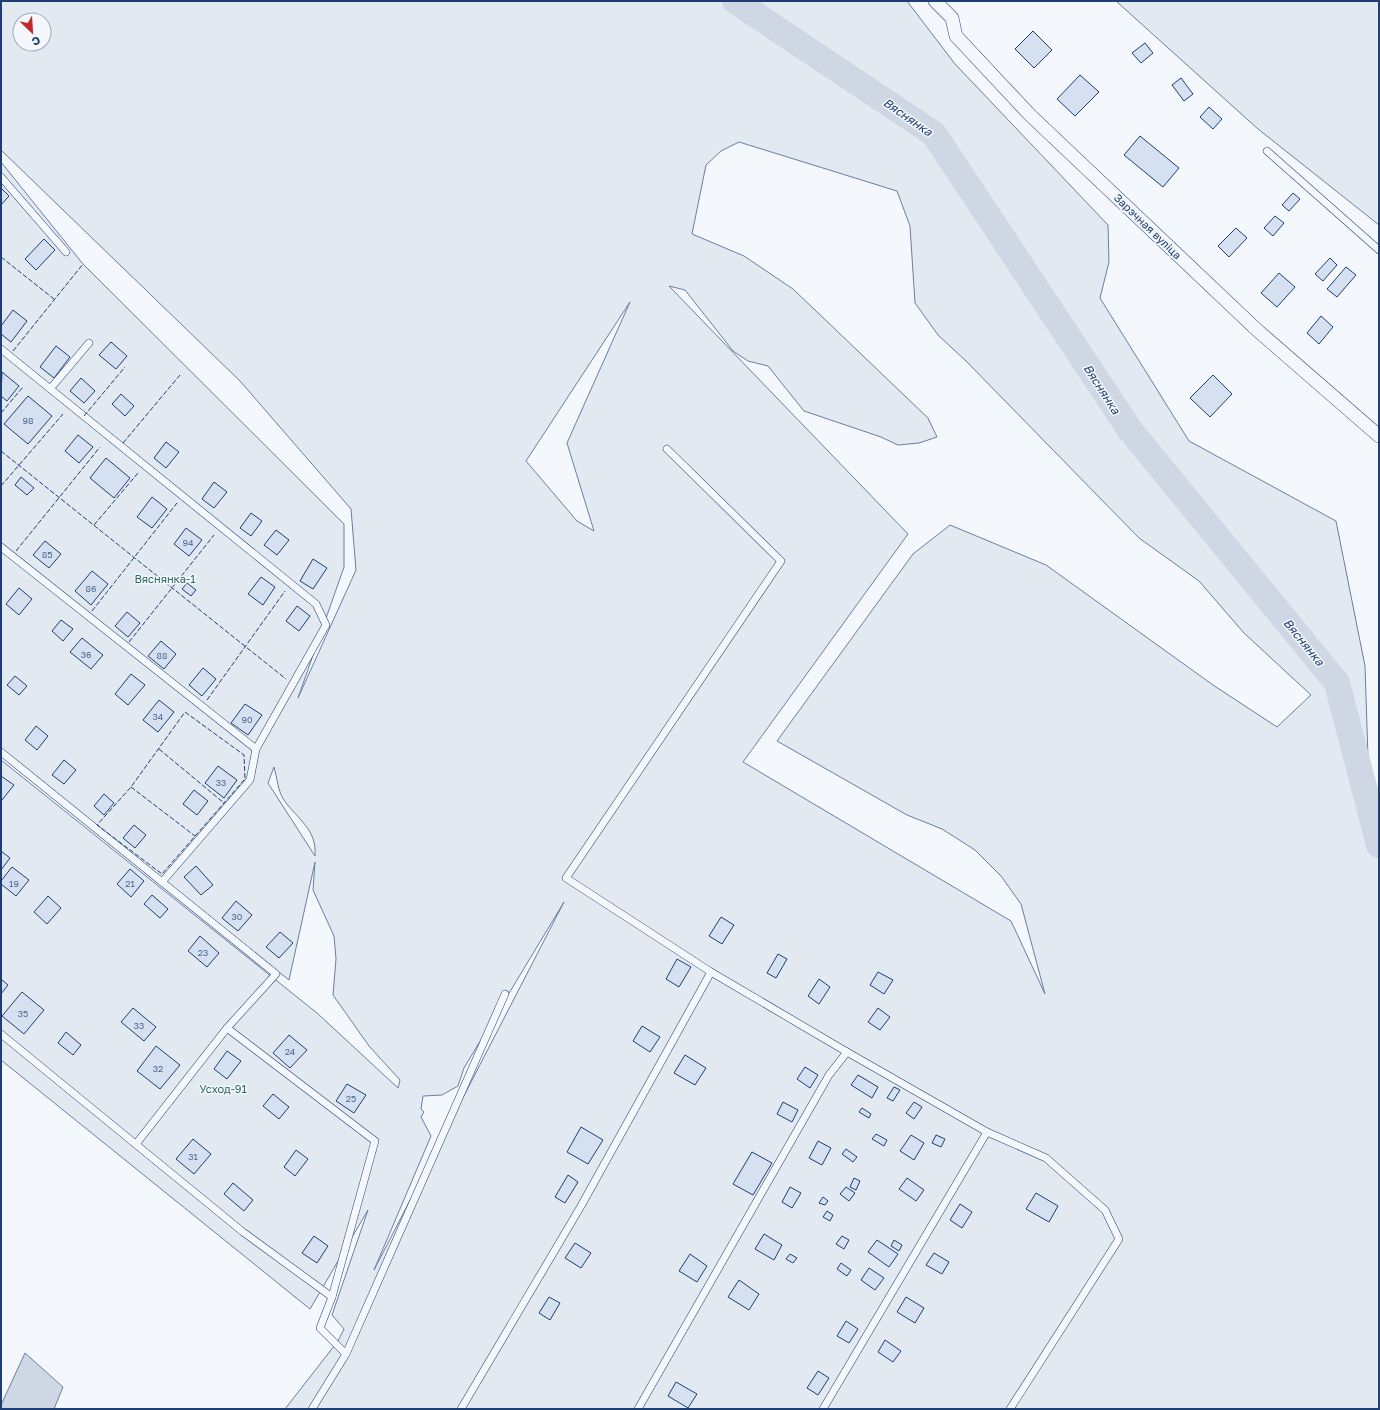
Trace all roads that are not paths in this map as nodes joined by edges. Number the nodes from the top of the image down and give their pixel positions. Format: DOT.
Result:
graph roads {
  1 [pos="935,1"];
  2 [pos="1267,151"];
  3 [pos="1,177"];
  4 [pos="1379,250"];
  5 [pos="66,252"];
  6 [pos="89,343"];
  7 [pos="1,349"];
  8 [pos="50,389"];
  9 [pos="1379,436"];
  10 [pos="667,449"];
  11 [pos="1,547"];
  12 [pos="256,749"];
  13 [pos="1,752"];
  14 [pos="162,882"];
  15 [pos="711,972"];
  16 [pos="505,994"];
  17 [pos="227,1028"];
  18 [pos="1,1034"];
  19 [pos="847,1052"];
  20 [pos="987,1132"];
  21 [pos="136,1144"];
  22 [pos="332,1297"];
  23 [pos="346,1354"];
  24 [pos="312,1409"];
  25 [pos="461,1409"];
  26 [pos="638,1409"];
  27 [pos="823,1409"];
  28 [pos="1010,1409"];
  1 -- 9 [label="street, Зарэчная вуліца"];
  2 -- 4 [label="lane"];
  3 -- 5 [label="lane"];
  6 -- 8 [label="lane"];
  7 -- 8 [label="lane"];
  8 -- 12 [label="lane"];
  10 -- 15 [label="lane"];
  11 -- 12 [label="lane"];
  12 -- 14 [label="lane"];
  13 -- 14 [label="lane"];
  14 -- 17 [label="lane"];
  15 -- 19 [label="lane"];
  15 -- 25 [label="lane"];
  16 -- 23 [label="lane"];
  17 -- 21 [label="lane"];
  17 -- 22 [label="lane"];
  18 -- 21 [label="lane"];
  19 -- 20 [label="lane"];
  19 -- 26 [label="lane"];
  20 -- 27 [label="lane"];
  20 -- 28 [label="lane"];
  21 -- 22 [label="lane"];
  22 -- 23 [label="lane"];
  23 -- 24 [label="lane"];
}
